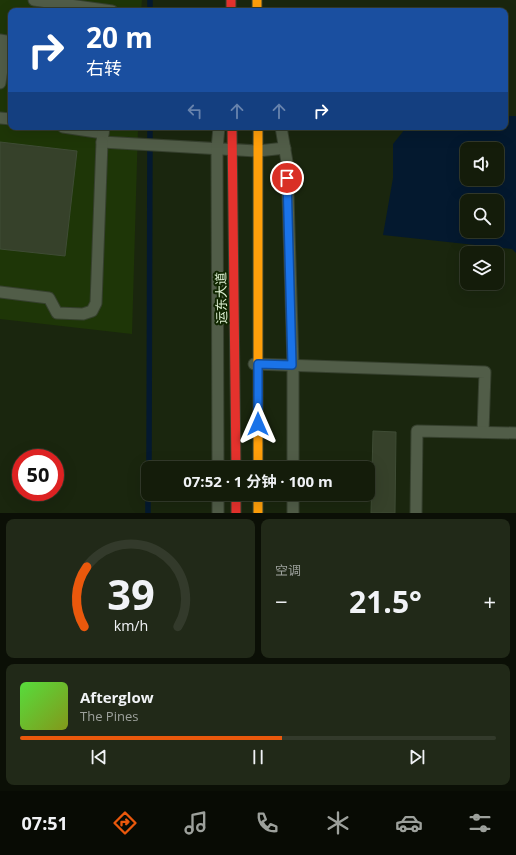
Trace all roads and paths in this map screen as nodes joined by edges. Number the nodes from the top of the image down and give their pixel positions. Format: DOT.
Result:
graph roads {
  1 [pos="34,0"];
  2 [pos="63,8"];
  3 [pos="0,40"];
  4 [pos="0,83"];
  5 [pos="80,130"];
  6 [pos="219,130"];
  7 [pos="232,130"];
  8 [pos="258,130"];
  9 [pos="281,130"];
  10 [pos="103,134"];
  11 [pos="284,148"];
  12 [pos="217,149"];
  13 [pos="232,150"];
  14 [pos="258,151"];
  15 [pos="0,292"];
  16 [pos="235,363"];
  17 [pos="258,364"];
  18 [pos="292,365"];
  19 [pos="483,432"];
  20 [pos="516,433"];
  21 [pos="218,461"];
  22 [pos="236,461"];
  23 [pos="258,461"];
  24 [pos="293,461"];
  25 [pos="218,501"];
  26 [pos="236,501"];
  27 [pos="258,501"];
  28 [pos="293,501"];
  29 [pos="218,513"];
  30 [pos="236,513"];
  31 [pos="258,513"];
  32 [pos="293,513"];
  33 [pos="416,513"];
  1 -- 2 [label="lane"];
  3 -- 4 [label="lane"];
  5 -- 10 [label="lane"];
  6 -- 12 [label="lane"];
  7 -- 13 [label="main road, 运东大道"];
  8 -- 14 [label="main road"];
  9 -- 11 [label="lane"];
  10 -- 12 [label="lane"];
  10 -- 15 [label="lane"];
  11 -- 14 [label="lane"];
  11 -- 18 [label="lane"];
  12 -- 13 [label="lane"];
  12 -- 21 [label="lane"];
  13 -- 14 [label="lane"];
  13 -- 16 [label="main road, 运东大道"];
  14 -- 17 [label="main road"];
  16 -- 17 [label="lane"];
  16 -- 22 [label="main road, 运东大道"];
  17 -- 18 [label="lane"];
  17 -- 23 [label="main road"];
  18 -- 19 [label="lane"];
  18 -- 24 [label="lane"];
  19 -- 20 [label="lane"];
  19 -- 33 [label="lane"];
  25 -- 29 [label="lane"];
  26 -- 30 [label="main road"];
  27 -- 31 [label="main road"];
  28 -- 32 [label="lane"];
}
